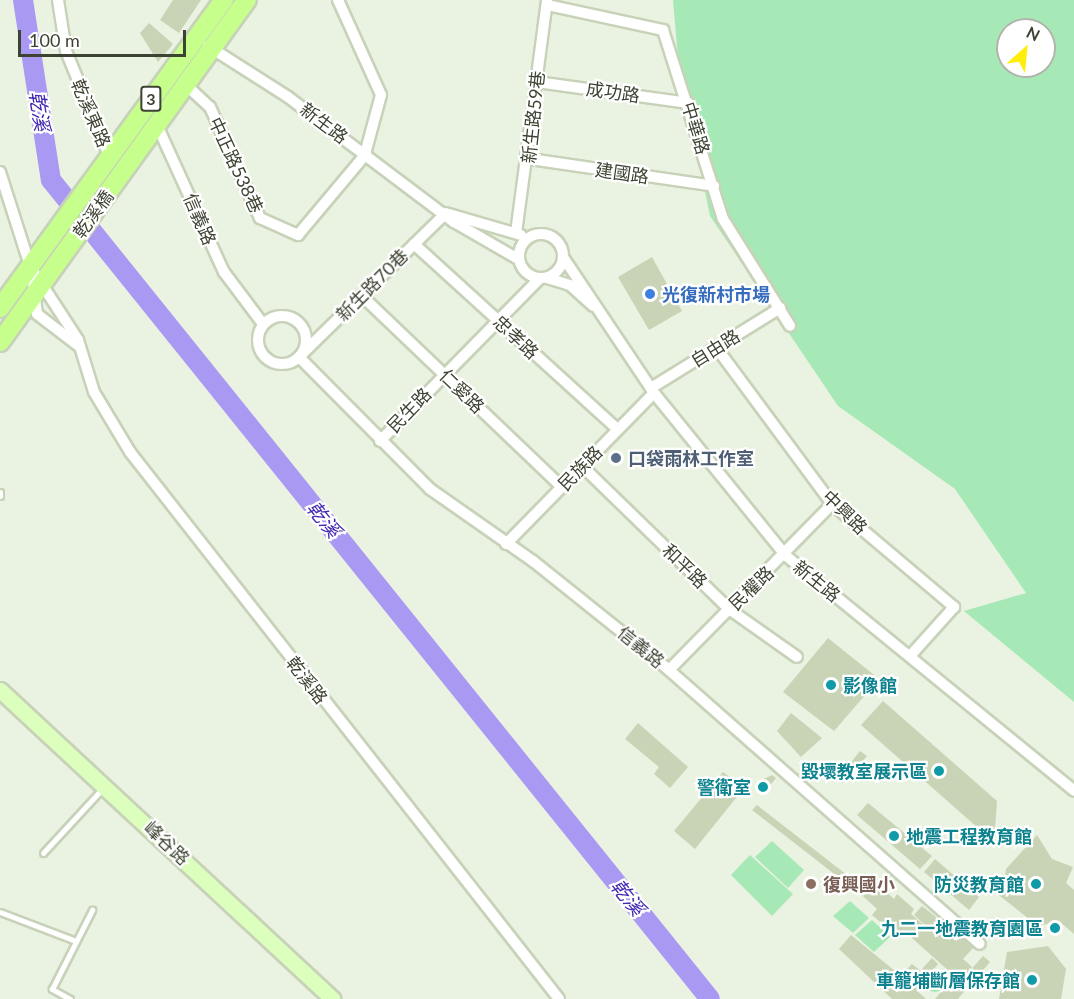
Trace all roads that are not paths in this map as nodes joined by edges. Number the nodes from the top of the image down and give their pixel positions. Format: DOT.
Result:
graph roads {
  1 [pos="58,0"];
  2 [pos="224,0"];
  3 [pos="247,0"];
  4 [pos="338,0"];
  5 [pos="547,3"];
  6 [pos="198,38"];
  7 [pos="213,50"];
  8 [pos="537,82"];
  9 [pos="185,84"];
  10 [pos="689,103"];
  11 [pos="141,114"];
  12 [pos="157,124"];
  13 [pos="365,154"];
  14 [pos="108,159"];
  15 [pos="530,159"];
  16 [pos="0,172"];
  17 [pos="714,186"];
  18 [pos="446,213"];
  19 [pos="516,233"];
  20 [pos="528,237"];
  21 [pos="414,244"];
  22 [pos="563,257"];
  23 [pos="518,259"];
  24 [pos="30,266"];
  25 [pos="543,278"];
  26 [pos="43,284"];
  27 [pos="362,296"];
  28 [pos="32,299"];
  29 [pos="0,308"];
  30 [pos="780,308"];
  31 [pos="496,319"];
  32 [pos="263,324"];
  33 [pos="610,324"];
  34 [pos="790,326"];
  35 [pos="0,342"];
  36 [pos="80,347"];
  37 [pos="716,347"];
  38 [pos="299,357"];
  39 [pos="444,374"];
  40 [pos="652,391"];
  41 [pos="617,429"];
  42 [pos="380,441"];
  43 [pos="582,466"];
  44 [pos="562,487"];
  45 [pos="832,504"];
  46 [pos="506,544"];
  47 [pos="785,555"];
  48 [pos="729,609"];
  49 [pos="910,656"];
  50 [pos="797,657"];
  51 [pos="669,670"];
  52 [pos="0,690"];
  53 [pos="105,785"];
  54 [pos="1074,791"];
  55 [pos="43,853"];
  56 [pos="92,910"];
  57 [pos="0,912"];
  58 [pos="76,941"];
  59 [pos="980,944"];
  60 [pos="70,999"];
  61 [pos="332,999"];
  62 [pos="559,999"];
  1 -- 14 [label="street, 乾溪東路"];
  2 -- 6 [label="main road, 3"];
  3 -- 7 [label="main road, 3"];
  4 -- 13 [label="street"];
  5 -- 8 [label="street, 新生路59巷"];
  5 -- 10 [label="street, 中華路"];
  6 -- 7 [label="street, 新生路"];
  6 -- 11 [label="main road, 3"];
  7 -- 9 [label="main road, 3"];
  7 -- 13 [label="street, 新生路"];
  8 -- 10 [label="street, 成功路"];
  8 -- 15 [label="street, 新生路59巷"];
  9 -- 12 [label="main road, 3"];
  9 -- 13 [label="street, 中正路538巷"];
  10 -- 17 [label="street, 中華路"];
  11 -- 12 [label="street"];
  11 -- 14 [label="main road, 3"];
  12 -- 26 [label="main road, 乾溪橋 / 3"];
  12 -- 32 [label="street, 信義路"];
  13 -- 18 [label="street, 新生路"];
  14 -- 24 [label="main road, 乾溪橋 / 3"];
  15 -- 17 [label="street, 建國路"];
  15 -- 19 [label="street, 新生路59巷"];
  16 -- 24 [label="street, 乾溪路"];
  17 -- 30 [label="street, 中華路"];
  18 -- 19 [label="street, 新生路"];
  18 -- 21 [label="street, 新生路70巷"];
  18 -- 23 [label="street, 新生路"];
  19 -- 20 [label="street, 新生路"];
  20 -- 22 [label="street, 新生路"];
  20 -- 23 [label="street"];
  21 -- 27 [label="street, 新生路70巷"];
  21 -- 31 [label="street, 忠孝路"];
  22 -- 25 [label="street"];
  22 -- 33 [label="street, 新生路"];
  23 -- 25 [label="street, 新生路"];
  24 -- 26 [label="street, 乾溪路"];
  24 -- 28 [label="street, 乾溪路"];
  24 -- 29 [label="main road, 3"];
  25 -- 31 [label="street, 民生路"];
  25 -- 33 [label="street, 新生路"];
  26 -- 28 [label="main road, 3"];
  26 -- 36 [label="street, 乾溪路"];
  27 -- 38 [label="street, 新生路70巷"];
  27 -- 39 [label="street, 仁愛路"];
  28 -- 35 [label="main road, 3"];
  28 -- 36 [label="street"];
  30 -- 34 [label="street, 中華路"];
  30 -- 37 [label="street, 自由路"];
  31 -- 39 [label="street, 民生路"];
  31 -- 41 [label="street, 忠孝路"];
  32 -- 38 [label="street"];
  32 -- 38 [label="street"];
  33 -- 40 [label="street, 新生路"];
  36 -- 62 [label="street, 乾溪路"];
  37 -- 40 [label="street, 自由路"];
  37 -- 45 [label="street, 中興路"];
  38 -- 42 [label="street, 信義路"];
  39 -- 42 [label="street, 民生路"];
  39 -- 44 [label="street, 仁愛路"];
  40 -- 41 [label="street, 民族路"];
  40 -- 47 [label="street, 新生路"];
  41 -- 43 [label="street, 民族路"];
  42 -- 46 [label="street, 信義路"];
  43 -- 44 [label="street, 民族路"];
  43 -- 48 [label="street, 和平路"];
  44 -- 46 [label="street, 民族路"];
  45 -- 47 [label="street, 民權路"];
  45 -- 49 [label="street, 中興路"];
  46 -- 51 [label="street, 信義路"];
  47 -- 48 [label="street, 民權路"];
  47 -- 49 [label="street, 新生路"];
  48 -- 50 [label="street, 和平路"];
  48 -- 51 [label="street, 民權路"];
  49 -- 54 [label="street, 新生路"];
  51 -- 59 [label="street, 信義路"];
  52 -- 53 [label="street, 峰谷路"];
  53 -- 55 [label="lane"];
  53 -- 61 [label="street, 峰谷路"];
  56 -- 58 [label="lane"];
  57 -- 58 [label="lane"];
  58 -- 60 [label="lane"];
}
